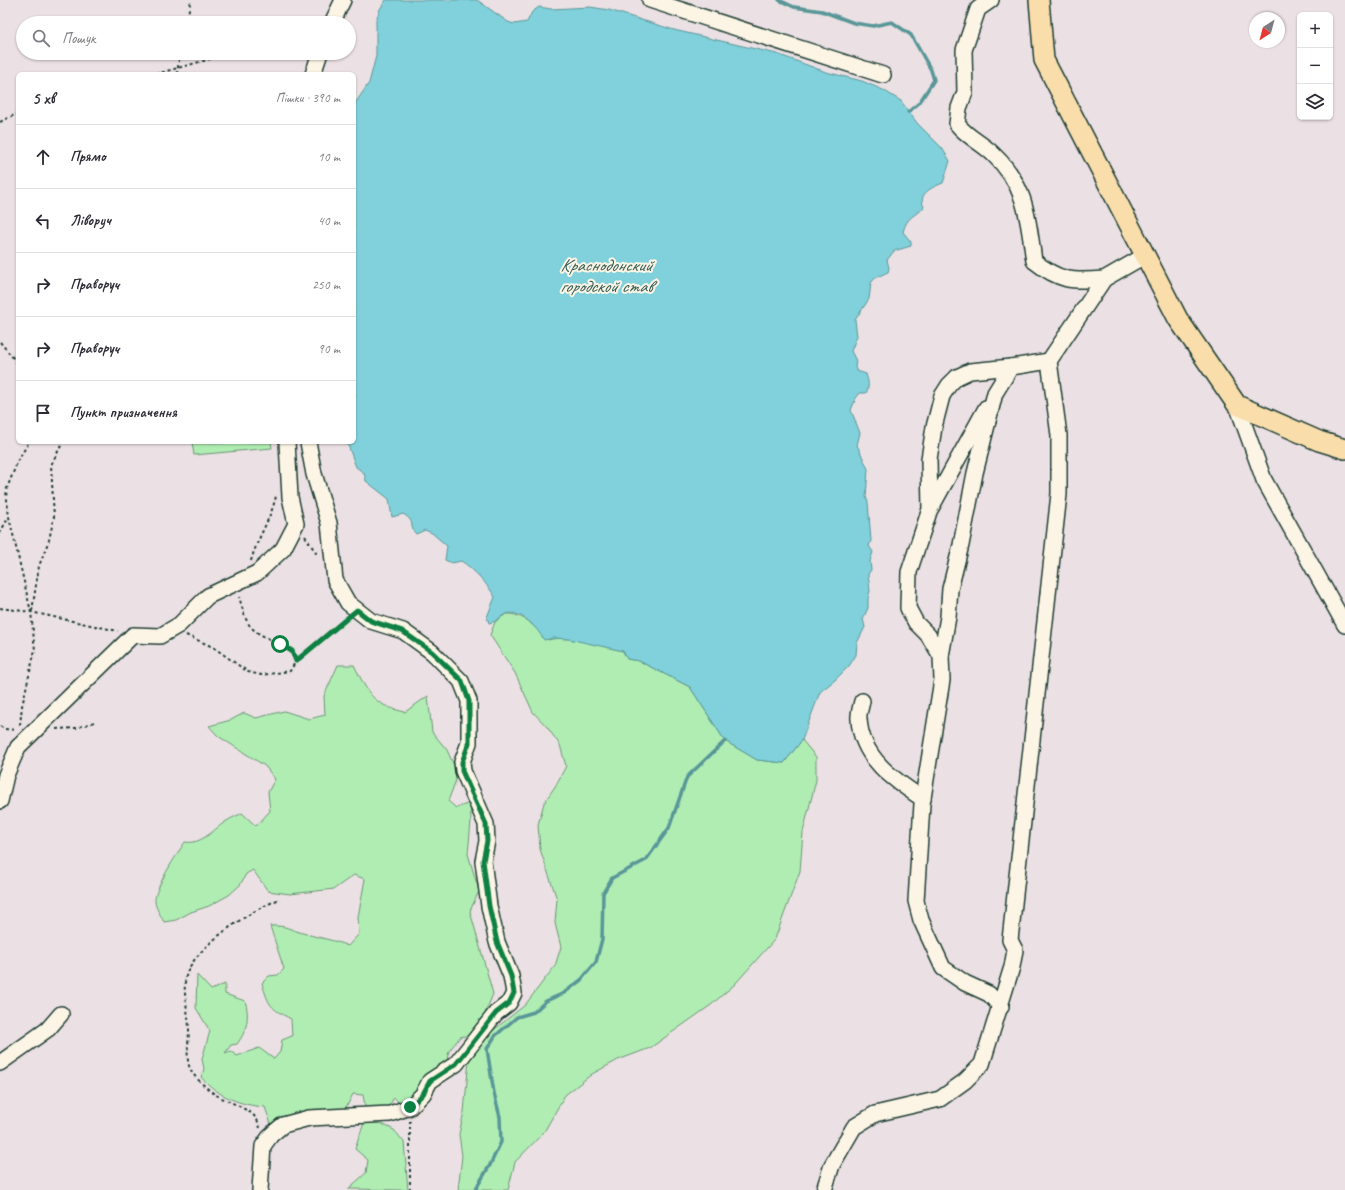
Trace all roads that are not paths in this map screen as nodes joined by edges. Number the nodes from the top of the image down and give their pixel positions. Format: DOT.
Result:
graph roads {
  1 [pos="343,0"];
  2 [pos="650,0"];
  3 [pos="991,0"];
  4 [pos="1038,0"];
  5 [pos="335,16"];
  6 [pos="318,60"];
  7 [pos="315,72"];
  8 [pos="883,75"];
  9 [pos="1146,255"];
  10 [pos="1104,279"];
  11 [pos="1049,361"];
  12 [pos="1011,367"];
  13 [pos="995,392"];
  14 [pos="1237,405"];
  15 [pos="288,444"];
  16 [pos="308,444"];
  17 [pos="1345,449"];
  18 [pos="930,509"];
  19 [pos="1345,625"];
  20 [pos="941,656"];
  21 [pos="862,701"];
  22 [pos="923,799"];
  23 [pos="0,801"];
  24 [pos="1001,1007"];
  25 [pos="61,1014"];
  26 [pos="0,1063"];
  27 [pos="260,1190"];
  28 [pos="824,1190"];
  1 -- 5 [label="street"];
  2 -- 8 [label="street"];
  3 -- 10 [label="street"];
  4 -- 9 [label="main road"];
  6 -- 7 [label="street"];
  9 -- 10 [label="street"];
  9 -- 14 [label="main road"];
  10 -- 11 [label="street"];
  11 -- 12 [label="street"];
  11 -- 24 [label="street"];
  12 -- 13 [label="street"];
  12 -- 18 [label="street"];
  13 -- 18 [label="street"];
  13 -- 20 [label="street"];
  14 -- 17 [label="main road"];
  14 -- 19 [label="street"];
  15 -- 23 [label="street"];
  16 -- 27 [label="street"];
  18 -- 20 [label="street"];
  20 -- 22 [label="street"];
  21 -- 22 [label="street"];
  22 -- 24 [label="street"];
  24 -- 28 [label="street"];
  25 -- 26 [label="street"];
}
